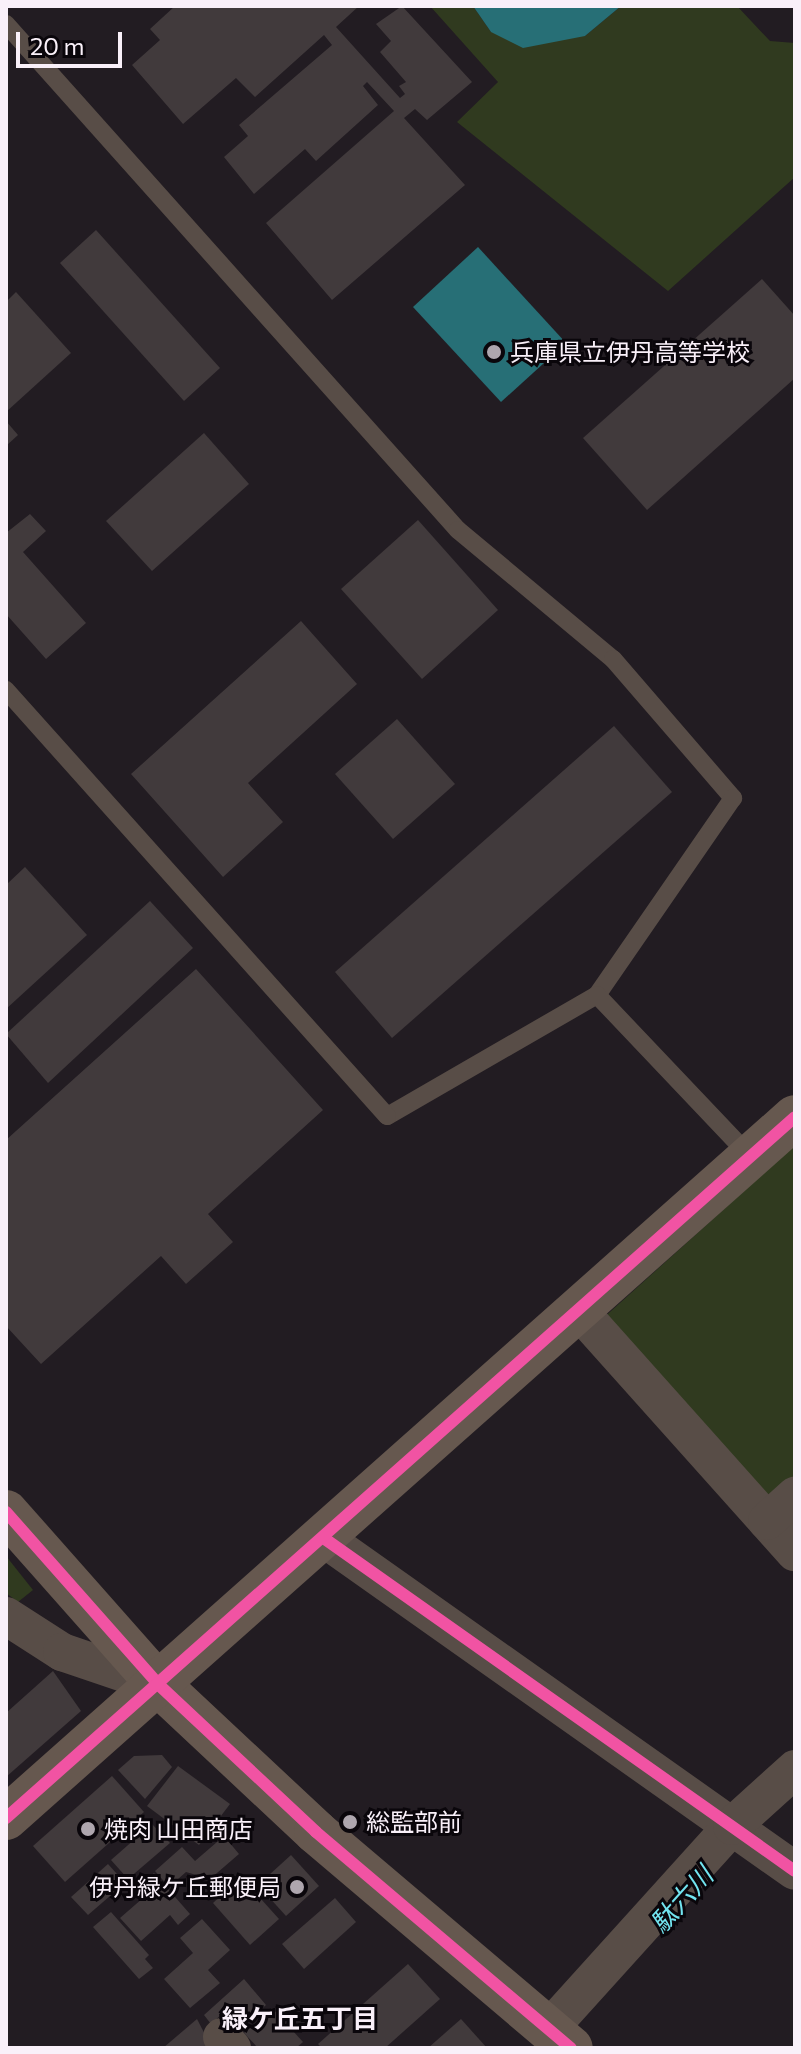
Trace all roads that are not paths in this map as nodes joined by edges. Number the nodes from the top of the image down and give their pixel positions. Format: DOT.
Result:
graph roads {
  1 [pos="6,24"];
  2 [pos="6,690"];
  3 [pos="597,995"];
  4 [pos="795,1117"];
  5 [pos="751,1157"];
  6 [pos="581,1313"];
  7 [pos="781,1509"];
  8 [pos="6,1512"];
  9 [pos="325,1539"];
  10 [pos="795,1552"];
  11 [pos="6,1616"];
  12 [pos="159,1685"];
  13 [pos="795,1769"];
  14 [pos="6,1818"];
  15 [pos="732,1826"];
  16 [pos="795,1871"];
  17 [pos="554,2041"];
  1 -- 3 [label="lane"];
  2 -- 3 [label="lane"];
  3 -- 5 [label="lane"];
  4 -- 5 [label="street"];
  5 -- 6 [label="street"];
  6 -- 7 [label="street"];
  6 -- 9 [label="street"];
  7 -- 10 [label="street"];
  8 -- 12 [label="street"];
  9 -- 12 [label="street"];
  9 -- 15 [label="street"];
  11 -- 12 [label="street"];
  12 -- 14 [label="street"];
  12 -- 17 [label="street"];
  13 -- 15 [label="street"];
  15 -- 16 [label="street"];
  15 -- 17 [label="street"];
}
